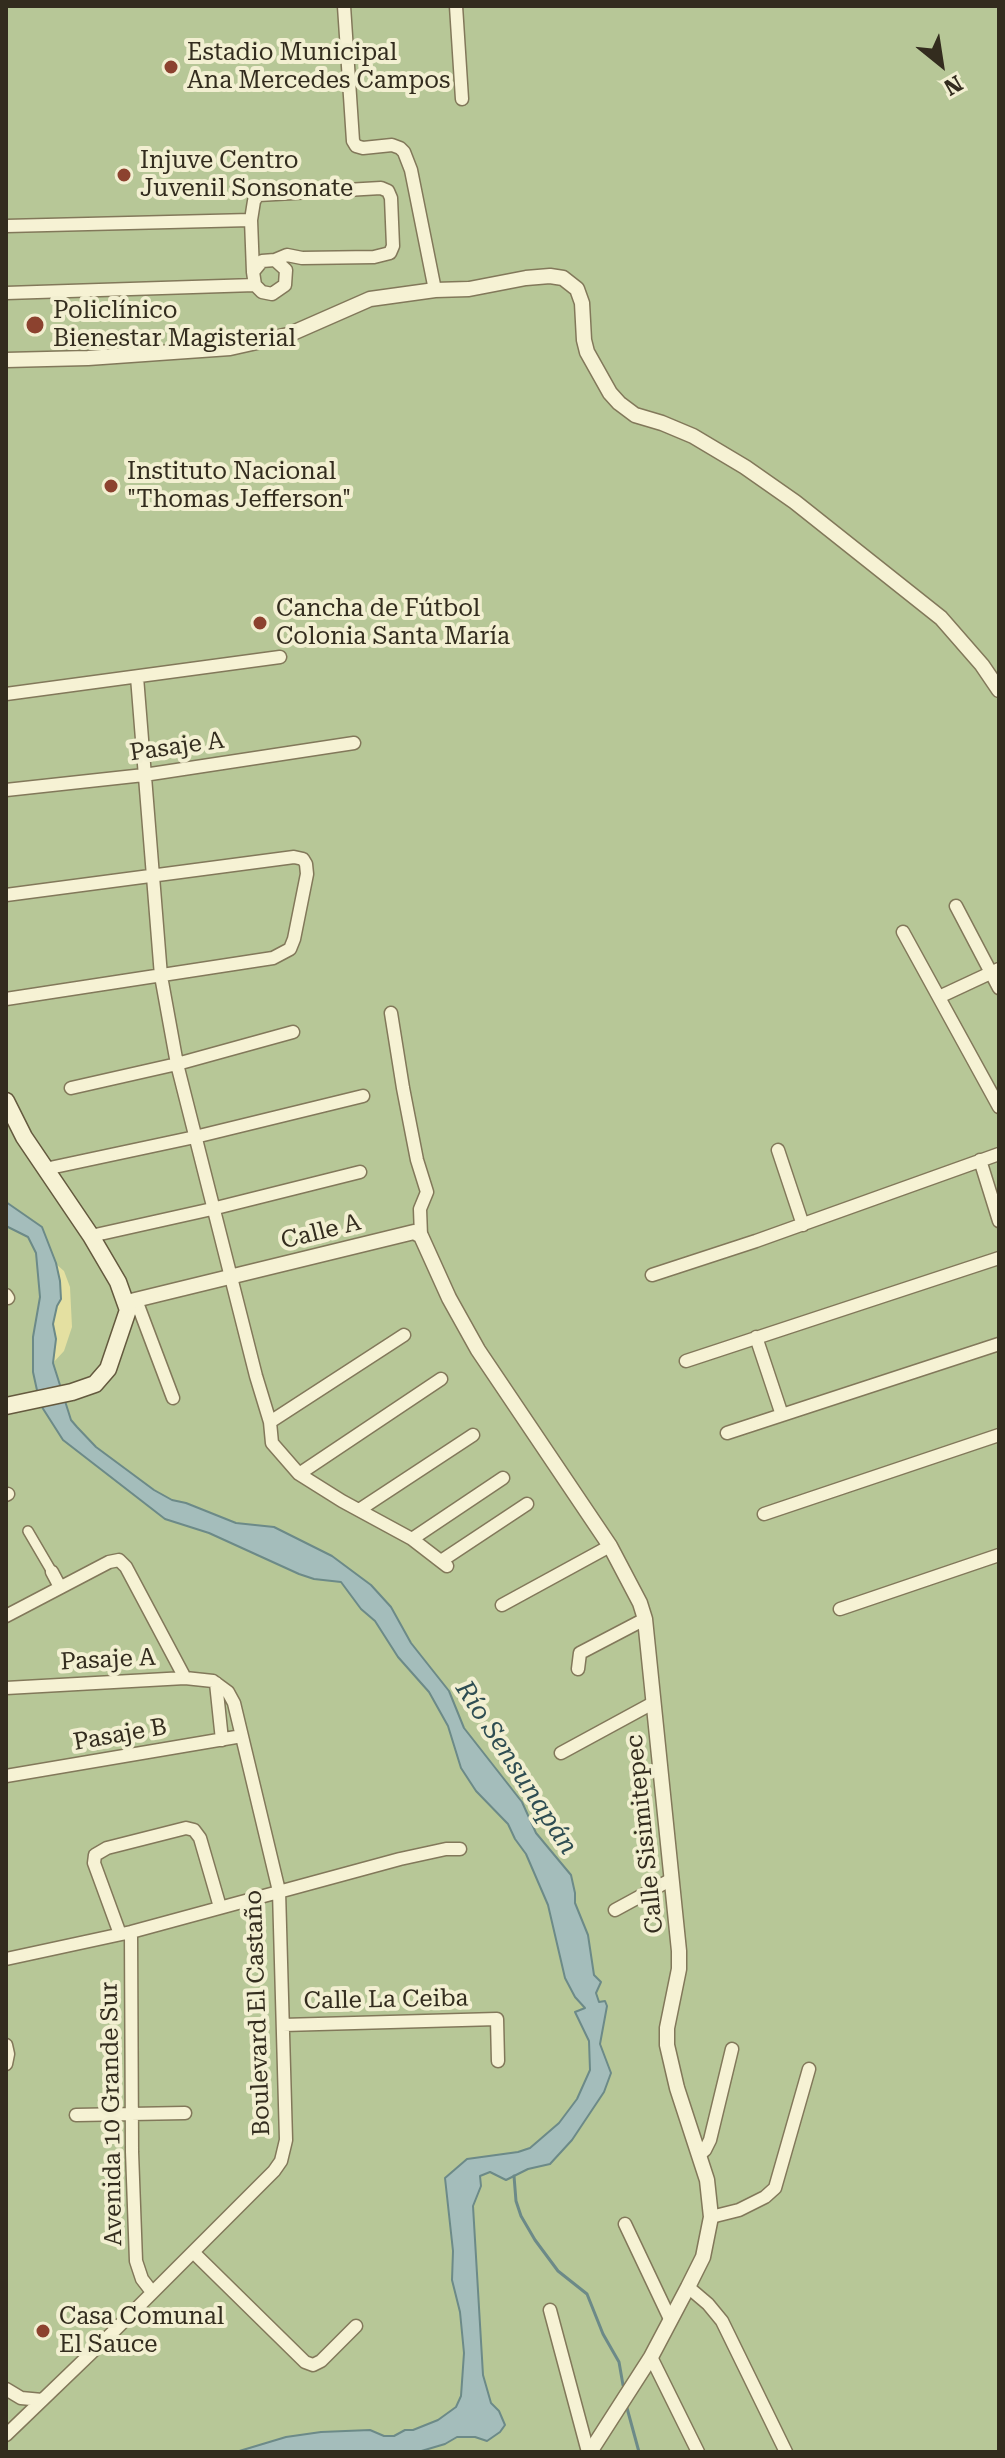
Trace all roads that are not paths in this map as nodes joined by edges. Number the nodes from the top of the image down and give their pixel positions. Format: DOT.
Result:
graph roads {
  1 [pos="344,6"];
  2 [pos="456,6"];
  3 [pos="462,99"];
  4 [pos="251,220"];
  5 [pos="6,226"];
  6 [pos="252,244"];
  7 [pos="302,258"];
  8 [pos="272,259"];
  9 [pos="286,270"];
  10 [pos="254,278"];
  11 [pos="435,290"];
  12 [pos="6,293"];
  13 [pos="6,360"];
  14 [pos="280,657"];
  15 [pos="137,677"];
  16 [pos="999,690"];
  17 [pos="6,694"];
  18 [pos="354,743"];
  19 [pos="144,775"];
  20 [pos="6,790"];
  21 [pos="153,875"];
  22 [pos="6,895"];
  23 [pos="956,906"];
  24 [pos="903,932"];
  25 [pos="995,971"];
  26 [pos="161,976"];
  27 [pos="999,988"];
  28 [pos="939,997"];
  29 [pos="6,999"];
  30 [pos="391,1013"];
  31 [pos="293,1032"];
  32 [pos="177,1064"];
  33 [pos="994,1087"];
  34 [pos="71,1088"];
  35 [pos="363,1096"];
  36 [pos="6,1101"];
  37 [pos="999,1107"];
  38 [pos="195,1137"];
  39 [pos="778,1150"];
  40 [pos="999,1154"];
  41 [pos="980,1160"];
  42 [pos="45,1169"];
  43 [pos="360,1172"];
  44 [pos="212,1209"];
  45 [pos="999,1221"];
  46 [pos="803,1225"];
  47 [pos="91,1236"];
  48 [pos="421,1236"];
  49 [pos="999,1258"];
  50 [pos="652,1275"];
  51 [pos="230,1277"];
  52 [pos="131,1301"];
  53 [pos="404,1335"];
  54 [pos="756,1337"];
  55 [pos="999,1344"];
  56 [pos="686,1361"];
  57 [pos="441,1379"];
  58 [pos="173,1398"];
  59 [pos="6,1406"];
  60 [pos="782,1415"];
  61 [pos="270,1422"];
  62 [pos="727,1433"];
  63 [pos="473,1435"];
  64 [pos="999,1435"];
  65 [pos="299,1474"];
  66 [pos="503,1478"];
  67 [pos="527,1504"];
  68 [pos="359,1510"];
  69 [pos="764,1514"];
  70 [pos="28,1531"];
  71 [pos="412,1539"];
  72 [pos="610,1546"];
  73 [pos="999,1555"];
  74 [pos="52,1572"];
  75 [pos="60,1587"];
  76 [pos="502,1605"];
  77 [pos="840,1609"];
  78 [pos="6,1616"];
  79 [pos="645,1619"];
  80 [pos="578,1669"];
  81 [pos="185,1678"];
  82 [pos="214,1682"];
  83 [pos="6,1688"];
  84 [pos="653,1703"];
  85 [pos="242,1736"];
  86 [pos="222,1740"];
  87 [pos="561,1753"];
  88 [pos="6,1776"];
  89 [pos="460,1849"];
  90 [pos="672,1879"];
  91 [pos="279,1891"];
  92 [pos="220,1907"];
  93 [pos="615,1910"];
  94 [pos="126,1933"];
  95 [pos="6,1959"];
  96 [pos="283,2025"];
  97 [pos="6,2045"];
  98 [pos="732,2049"];
  99 [pos="498,2061"];
  100 [pos="6,2064"];
  101 [pos="809,2069"];
  102 [pos="185,2113"];
  103 [pos="132,2114"];
  104 [pos="76,2115"];
  105 [pos="699,2155"];
  106 [pos="711,2217"];
  107 [pos="625,2224"];
  108 [pos="194,2253"];
  109 [pos="688,2287"];
  110 [pos="152,2292"];
  111 [pos="550,2310"];
  112 [pos="670,2319"];
  113 [pos="356,2326"];
  114 [pos="651,2357"];
  115 [pos="6,2389"];
  116 [pos="42,2400"];
  117 [pos="6,2435"];
  118 [pos="589,2452"];
  119 [pos="698,2452"];
  120 [pos="786,2452"];
  1 -- 11 [label="street"];
  2 -- 3 [label="street"];
  4 -- 5 [label="street"];
  4 -- 6 [label="street"];
  4 -- 7 [label="street"];
  6 -- 8 [label="street"];
  6 -- 10 [label="street"];
  7 -- 8 [label="street"];
  7 -- 9 [label="street"];
  8 -- 9 [label="street"];
  8 -- 10 [label="street"];
  9 -- 10 [label="street"];
  10 -- 12 [label="street"];
  11 -- 13 [label="street"];
  11 -- 16 [label="street"];
  14 -- 15 [label="street"];
  15 -- 17 [label="street"];
  15 -- 19 [label="street"];
  18 -- 19 [label="street, Pasaje A"];
  19 -- 20 [label="street, Pasaje A"];
  19 -- 21 [label="street"];
  21 -- 22 [label="street"];
  21 -- 26 [label="street"];
  21 -- 26 [label="street"];
  23 -- 25 [label="street"];
  24 -- 28 [label="street"];
  25 -- 27 [label="street"];
  25 -- 28 [label="street"];
  26 -- 29 [label="street"];
  26 -- 32 [label="street"];
  28 -- 33 [label="street"];
  30 -- 48 [label="street"];
  31 -- 32 [label="street"];
  32 -- 34 [label="street"];
  32 -- 38 [label="street"];
  33 -- 37 [label="street"];
  35 -- 38 [label="street"];
  36 -- 42 [label="main road"];
  38 -- 42 [label="street"];
  38 -- 44 [label="street"];
  39 -- 46 [label="street"];
  40 -- 41 [label="street"];
  41 -- 45 [label="street"];
  41 -- 46 [label="street"];
  42 -- 47 [label="main road"];
  43 -- 44 [label="street"];
  44 -- 47 [label="street"];
  44 -- 51 [label="street"];
  46 -- 50 [label="street"];
  47 -- 52 [label="main road"];
  48 -- 51 [label="street, Calle A"];
  48 -- 72 [label="street, Calle Sisimitepec"];
  49 -- 54 [label="street"];
  51 -- 52 [label="street, Calle A"];
  51 -- 61 [label="street"];
  52 -- 58 [label="street"];
  52 -- 59 [label="main road"];
  53 -- 61 [label="street"];
  54 -- 56 [label="street"];
  54 -- 60 [label="street"];
  55 -- 60 [label="street"];
  57 -- 65 [label="street"];
  60 -- 62 [label="street"];
  61 -- 65 [label="street"];
  63 -- 68 [label="street"];
  64 -- 69 [label="street"];
  65 -- 68 [label="street"];
  66 -- 71 [label="street"];
  67 -- 71 [label="street"];
  68 -- 71 [label="street"];
  70 -- 74 [label="street"];
  72 -- 76 [label="street"];
  72 -- 79 [label="street, Calle Sisimitepec"];
  73 -- 77 [label="street"];
  74 -- 75 [label="street"];
  75 -- 78 [label="street"];
  75 -- 81 [label="street"];
  79 -- 80 [label="street"];
  79 -- 84 [label="street, Calle Sisimitepec"];
  81 -- 82 [label="street, Pasaje A"];
  81 -- 83 [label="street, Pasaje A"];
  82 -- 85 [label="street, Boulevard El Castaño"];
  82 -- 86 [label="street"];
  84 -- 87 [label="street"];
  84 -- 90 [label="street, Calle Sisimitepec"];
  85 -- 86 [label="street, Pasaje B"];
  85 -- 91 [label="street, Boulevard El Castaño"];
  86 -- 88 [label="street, Pasaje B"];
  89 -- 91 [label="street"];
  90 -- 93 [label="street"];
  90 -- 105 [label="street, Calle Sisimitepec"];
  91 -- 92 [label="street"];
  91 -- 96 [label="street, Boulevard El Castaño"];
  92 -- 94 [label="street"];
  92 -- 94 [label="street, Avenida 10 Grande Sur"];
  94 -- 95 [label="street"];
  94 -- 103 [label="street, Avenida 10 Grande Sur"];
  96 -- 99 [label="street, Calle La Ceiba"];
  96 -- 108 [label="street, Boulevard El Castaño"];
  97 -- 100 [label="street"];
  98 -- 105 [label="street"];
  101 -- 106 [label="street"];
  102 -- 103 [label="street"];
  103 -- 104 [label="street"];
  103 -- 110 [label="street, Avenida 10 Grande Sur"];
  105 -- 106 [label="street, Calle Sisimitepec"];
  106 -- 109 [label="street, Calle Sisimitepec"];
  107 -- 112 [label="street"];
  108 -- 110 [label="street, Boulevard El Castaño"];
  108 -- 113 [label="street"];
  109 -- 112 [label="street, Calle Sisimitepec"];
  109 -- 120 [label="street"];
  110 -- 116 [label="street, Boulevard El Castaño"];
  111 -- 118 [label="street"];
  112 -- 114 [label="street, Calle Sisimitepec"];
  114 -- 118 [label="street, Calle Sisimitepec"];
  114 -- 119 [label="street"];
  115 -- 116 [label="street"];
  116 -- 117 [label="street, Boulevard El Castaño"];
}
